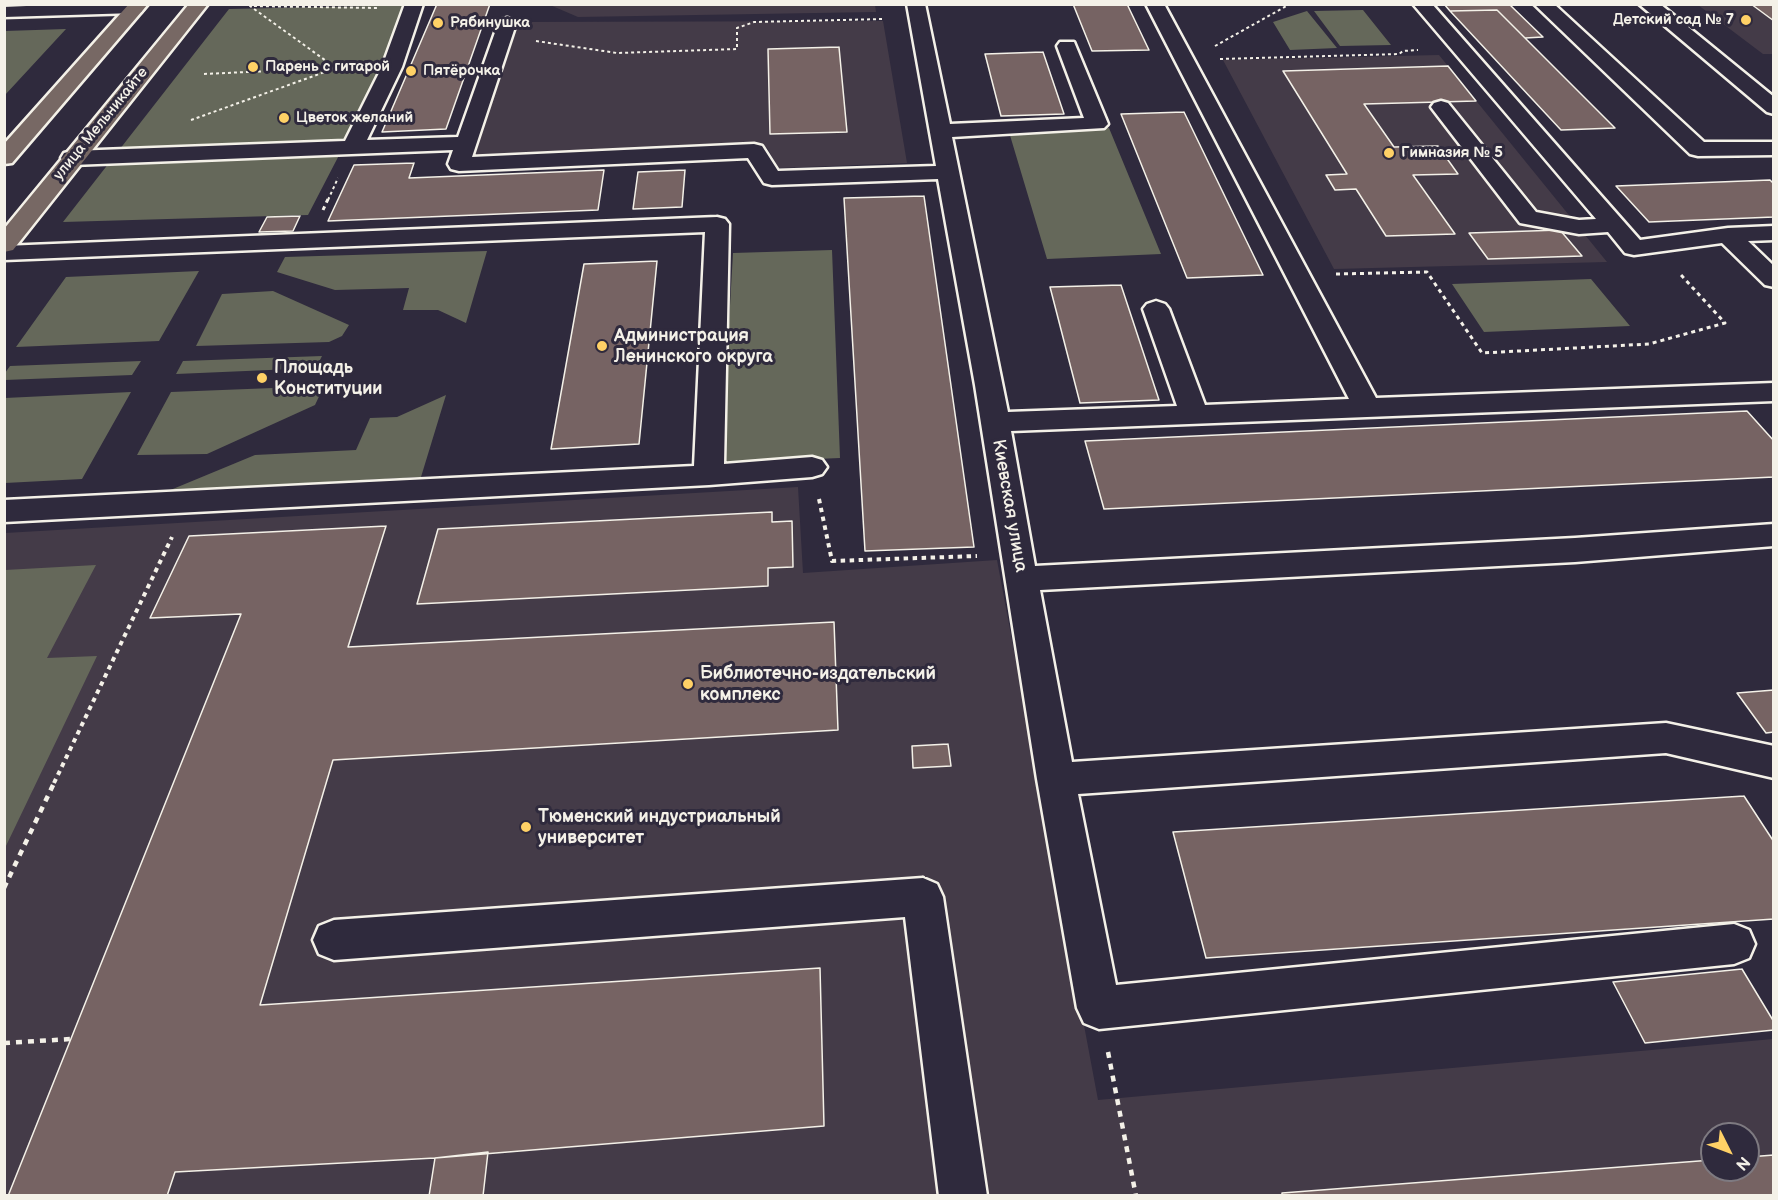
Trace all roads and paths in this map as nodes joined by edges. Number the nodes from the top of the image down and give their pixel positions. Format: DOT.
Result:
graph roads {
  1 [pos="199,4"];
  2 [pos="379,4"];
  3 [pos="414,4"];
  4 [pos="1155,4"];
  5 [pos="1290,4"];
  6 [pos="1422,4"];
  7 [pos="1543,4"];
  8 [pos="1648,4"];
  9 [pos="137,6"];
  10 [pos="917,11"];
  11 [pos="4,12"];
  12 [pos="505,30"];
  13 [pos="1067,46"];
  14 [pos="1422,50"];
  15 [pos="1186,62"];
  16 [pos="392,67"];
  17 [pos="336,68"];
  18 [pos="1221,69"];
  19 [pos="204,74"];
  20 [pos="1752,90"];
  21 [pos="1773,90"];
  22 [pos="1441,107"];
  23 [pos="1773,108"];
  24 [pos="188,121"];
  25 [pos="939,131"];
  26 [pos="467,143"];
  27 [pos="352,148"];
  28 [pos="1773,148"];
  29 [pos="4,158"];
  30 [pos="72,158"];
  31 [pos="948,172"];
  32 [pos="1614,225"];
  33 [pos="12,229"];
  34 [pos="1773,233"];
  35 [pos="1728,235"];
  36 [pos="309,240"];
  37 [pos="4,245"];
  38 [pos="4,253"];
  39 [pos="1676,270"];
  40 [pos="1327,274"];
  41 [pos="1773,280"];
  42 [pos="1156,309"];
  43 [pos="1773,392"];
  44 [pos="1367,407"];
  45 [pos="1194,414"];
  46 [pos="995,422"];
  47 [pos="812,467"];
  48 [pos="709,475"];
  49 [pos="189,501"];
  50 [pos="4,511"];
  51 [pos="1773,535"];
  52 [pos="1019,566"];
  53 [pos="1773,762"];
  54 [pos="1056,779"];
  55 [pos="4,888"];
  56 [pos="334,940"];
  57 [pos="1734,944"];
  58 [pos="1099,1008"];
  59 [pos="71,1039"];
  60 [pos="4,1043"];
  61 [pos="963,1196"];
  62 [pos="1136,1196"];
  1 -- 30 [label="main road, улица Мельникайте"];
  2 -- 17 [label="path"];
  3 -- 16 [label="street"];
  4 -- 15 [label="street"];
  5 -- 15 [label="path"];
  6 -- 32 [label="street"];
  7 -- 28 [label="street"];
  8 -- 20 [label="street"];
  9 -- 11 [label="street"];
  9 -- 29 [label="main road"];
  10 -- 12 [label="path"];
  10 -- 25 [label="street, Киевская улица"];
  12 -- 26 [label="street"];
  13 -- 25 [label="street"];
  14 -- 18 [label="path"];
  15 -- 44 [label="street"];
  16 -- 17 [label="path"];
  16 -- 27 [label="street"];
  17 -- 19 [label="path"];
  17 -- 24 [label="path"];
  20 -- 21 [label="street"];
  20 -- 23 [label="street"];
  22 -- 32 [label="street"];
  25 -- 31 [label="street, Киевская улица"];
  26 -- 27 [label="street"];
  26 -- 31 [label="street"];
  27 -- 30 [label="street"];
  27 -- 36 [label="path"];
  30 -- 33 [label="main road, улица Мельникайте"];
  31 -- 46 [label="street, Киевская улица"];
  32 -- 35 [label="street"];
  33 -- 37 [label="main road, улица Мельникайте"];
  34 -- 35 [label="street"];
  35 -- 41 [label="street"];
  36 -- 38 [label="street"];
  36 -- 48 [label="street"];
  39 -- 40 [label="path"];
  42 -- 45 [label="street"];
  43 -- 44 [label="street"];
  44 -- 45 [label="street"];
  45 -- 46 [label="street"];
  46 -- 52 [label="street, Киевская улица"];
  47 -- 48 [label="street"];
  47 -- 52 [label="path"];
  48 -- 49 [label="street"];
  49 -- 50 [label="street"];
  49 -- 55 [label="path"];
  51 -- 52 [label="street"];
  52 -- 54 [label="street, Киевская улица"];
  53 -- 54 [label="street"];
  54 -- 58 [label="street, Киевская улица"];
  56 -- 61 [label="street"];
  57 -- 58 [label="street"];
  58 -- 62 [label="path"];
  59 -- 60 [label="path"];
}
